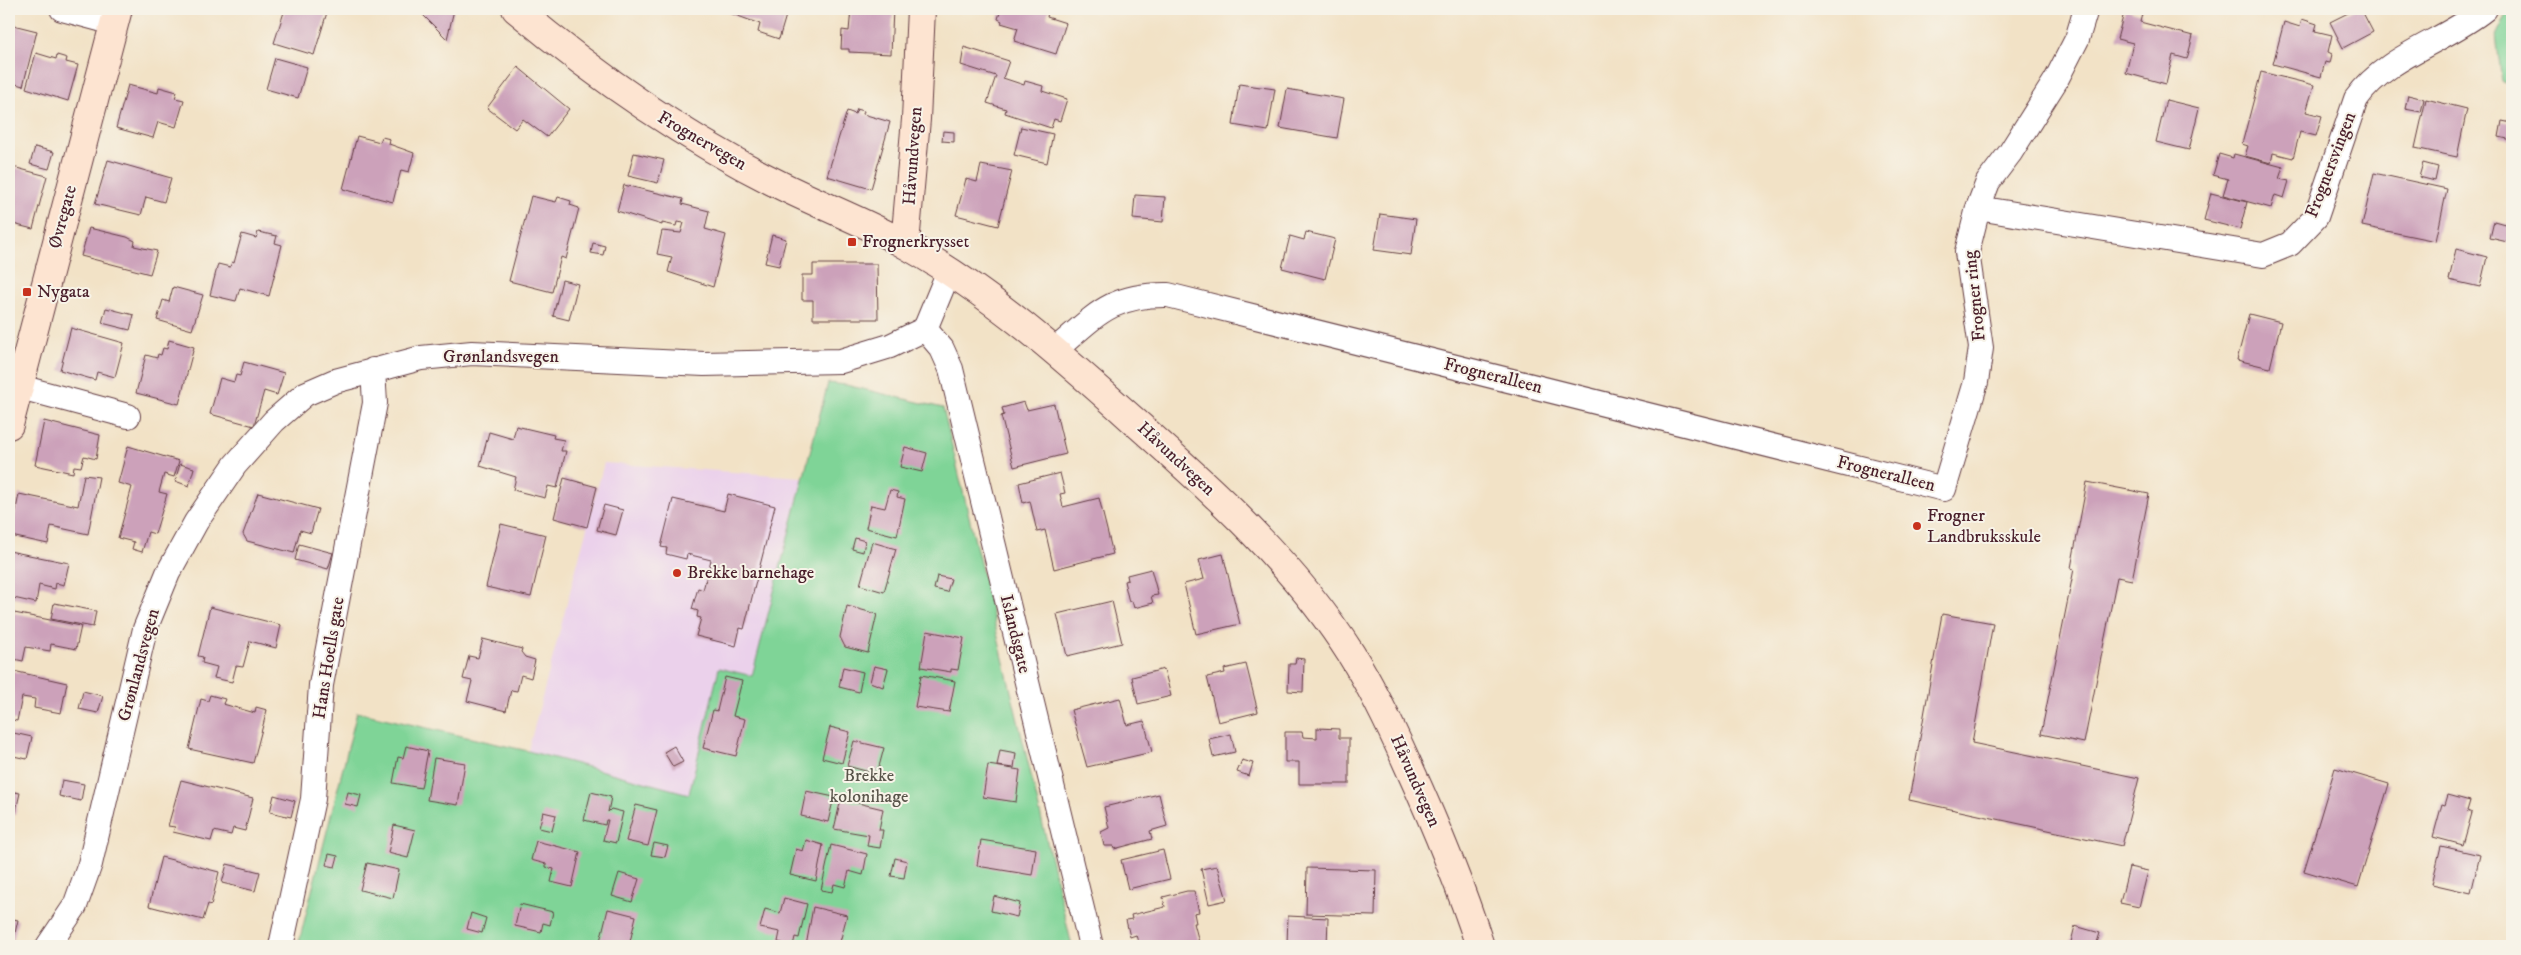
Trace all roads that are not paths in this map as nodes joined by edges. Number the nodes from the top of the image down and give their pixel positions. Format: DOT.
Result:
graph roads {
  1 [pos="62,9"];
  2 [pos="516,9"];
  3 [pos="921,9"];
  4 [pos="2086,9"];
  5 [pos="2484,9"];
  6 [pos="116,16"];
  7 [pos="1978,208"];
  8 [pos="905,244"];
  9 [pos="949,271"];
  10 [pos="926,329"];
  11 [pos="1055,350"];
  12 [pos="373,370"];
  13 [pos="13,385"];
  14 [pos="128,416"];
  15 [pos="9,425"];
  16 [pos="1944,489"];
  17 [pos="48,946"];
  18 [pos="281,946"];
  19 [pos="1091,946"];
  20 [pos="1480,946"];
  1 -- 6 [label="street"];
  2 -- 8 [label="main road, Frognervegen"];
  3 -- 8 [label="main road, Håvundvegen"];
  4 -- 7 [label="street, Frogner ring"];
  5 -- 7 [label="street, Frognersvingen"];
  6 -- 13 [label="main road, Øvregate"];
  7 -- 16 [label="street, Frogner ring"];
  8 -- 9 [label="main road, Håvundvegen"];
  9 -- 10 [label="street"];
  9 -- 11 [label="main road, Håvundvegen"];
  10 -- 12 [label="street, Grønlandsvegen"];
  10 -- 19 [label="street, Islandsgate"];
  11 -- 16 [label="street, Frogneralleen"];
  11 -- 20 [label="main road, Håvundvegen"];
  12 -- 17 [label="street, Grønlandsvegen"];
  12 -- 18 [label="street, Hans Hoells gate"];
  13 -- 14 [label="street"];
  13 -- 15 [label="main road, Øvregate"];
}
